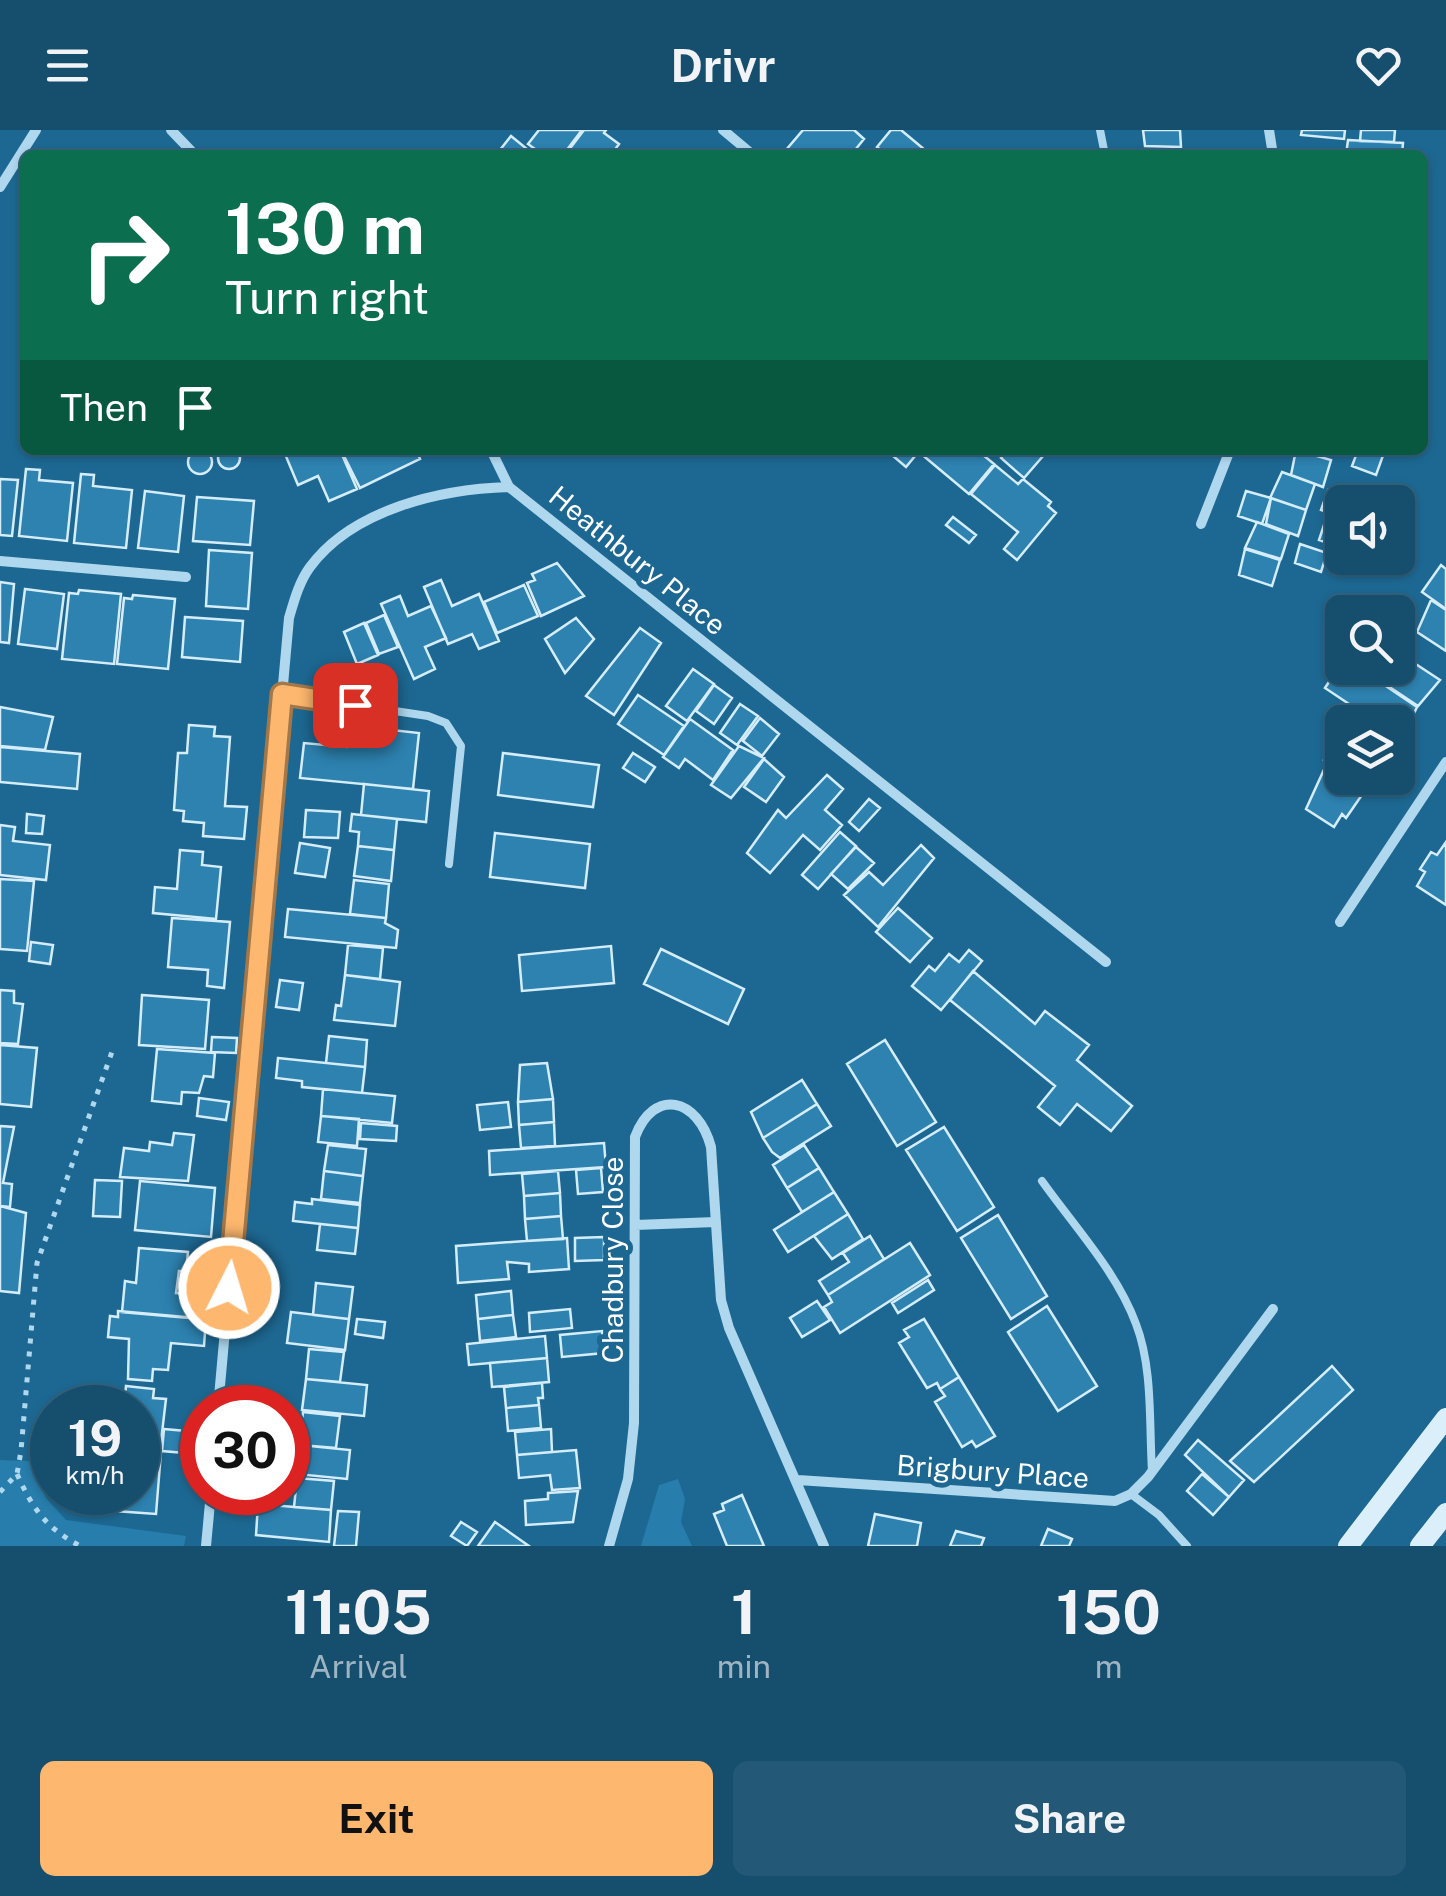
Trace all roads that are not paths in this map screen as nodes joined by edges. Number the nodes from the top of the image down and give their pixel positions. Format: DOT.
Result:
graph roads {
  1 [pos="171,130"];
  2 [pos="723,130"];
  3 [pos="190,150"];
  4 [pos="748,150"];
  5 [pos="20,155"];
  6 [pos="0,187"];
  7 [pos="493,455"];
  8 [pos="1228,455"];
  9 [pos="509,486"];
  10 [pos="1201,524"];
  11 [pos="0,560"];
  12 [pos="186,577"];
  13 [pos="282,694"];
  14 [pos="1446,762"];
  15 [pos="448,864"];
  16 [pos="1340,922"];
  17 [pos="1106,962"];
  18 [pos="1042,1181"];
  19 [pos="716,1222"];
  20 [pos="635,1225"];
  21 [pos="1273,1309"];
  22 [pos="220,1385"];
  23 [pos="1446,1418"];
  24 [pos="1152,1471"];
  25 [pos="798,1480"];
  26 [pos="1131,1494"];
  27 [pos="1446,1513"];
  28 [pos="209,1515"];
  29 [pos="206,1546"];
  30 [pos="609,1546"];
  31 [pos="824,1546"];
  32 [pos="1187,1546"];
  33 [pos="1348,1546"];
  34 [pos="1420,1546"];
  1 -- 3 [label="street"];
  2 -- 4 [label="street"];
  5 -- 6 [label="street"];
  7 -- 9 [label="street"];
  8 -- 10 [label="street"];
  9 -- 13 [label="street, Heathbury Place"];
  9 -- 17 [label="street, Heathbury Place"];
  11 -- 12 [label="street"];
  13 -- 15 [label="lane"];
  13 -- 22 [label="street, Heathbury Place"];
  14 -- 16 [label="street"];
  18 -- 24 [label="lane"];
  19 -- 20 [label="street"];
  19 -- 20 [label="street, Chadbury Close"];
  19 -- 25 [label="street, Chadbury Close"];
  20 -- 30 [label="street, Chadbury Close"];
  21 -- 24 [label="street"];
  23 -- 33 [label="main road"];
  24 -- 26 [label="street"];
  25 -- 26 [label="street, Brigbury Place"];
  25 -- 31 [label="street, Chadbury Close"];
  26 -- 32 [label="lane"];
  27 -- 34 [label="main road"];
  28 -- 29 [label="street"];
}
